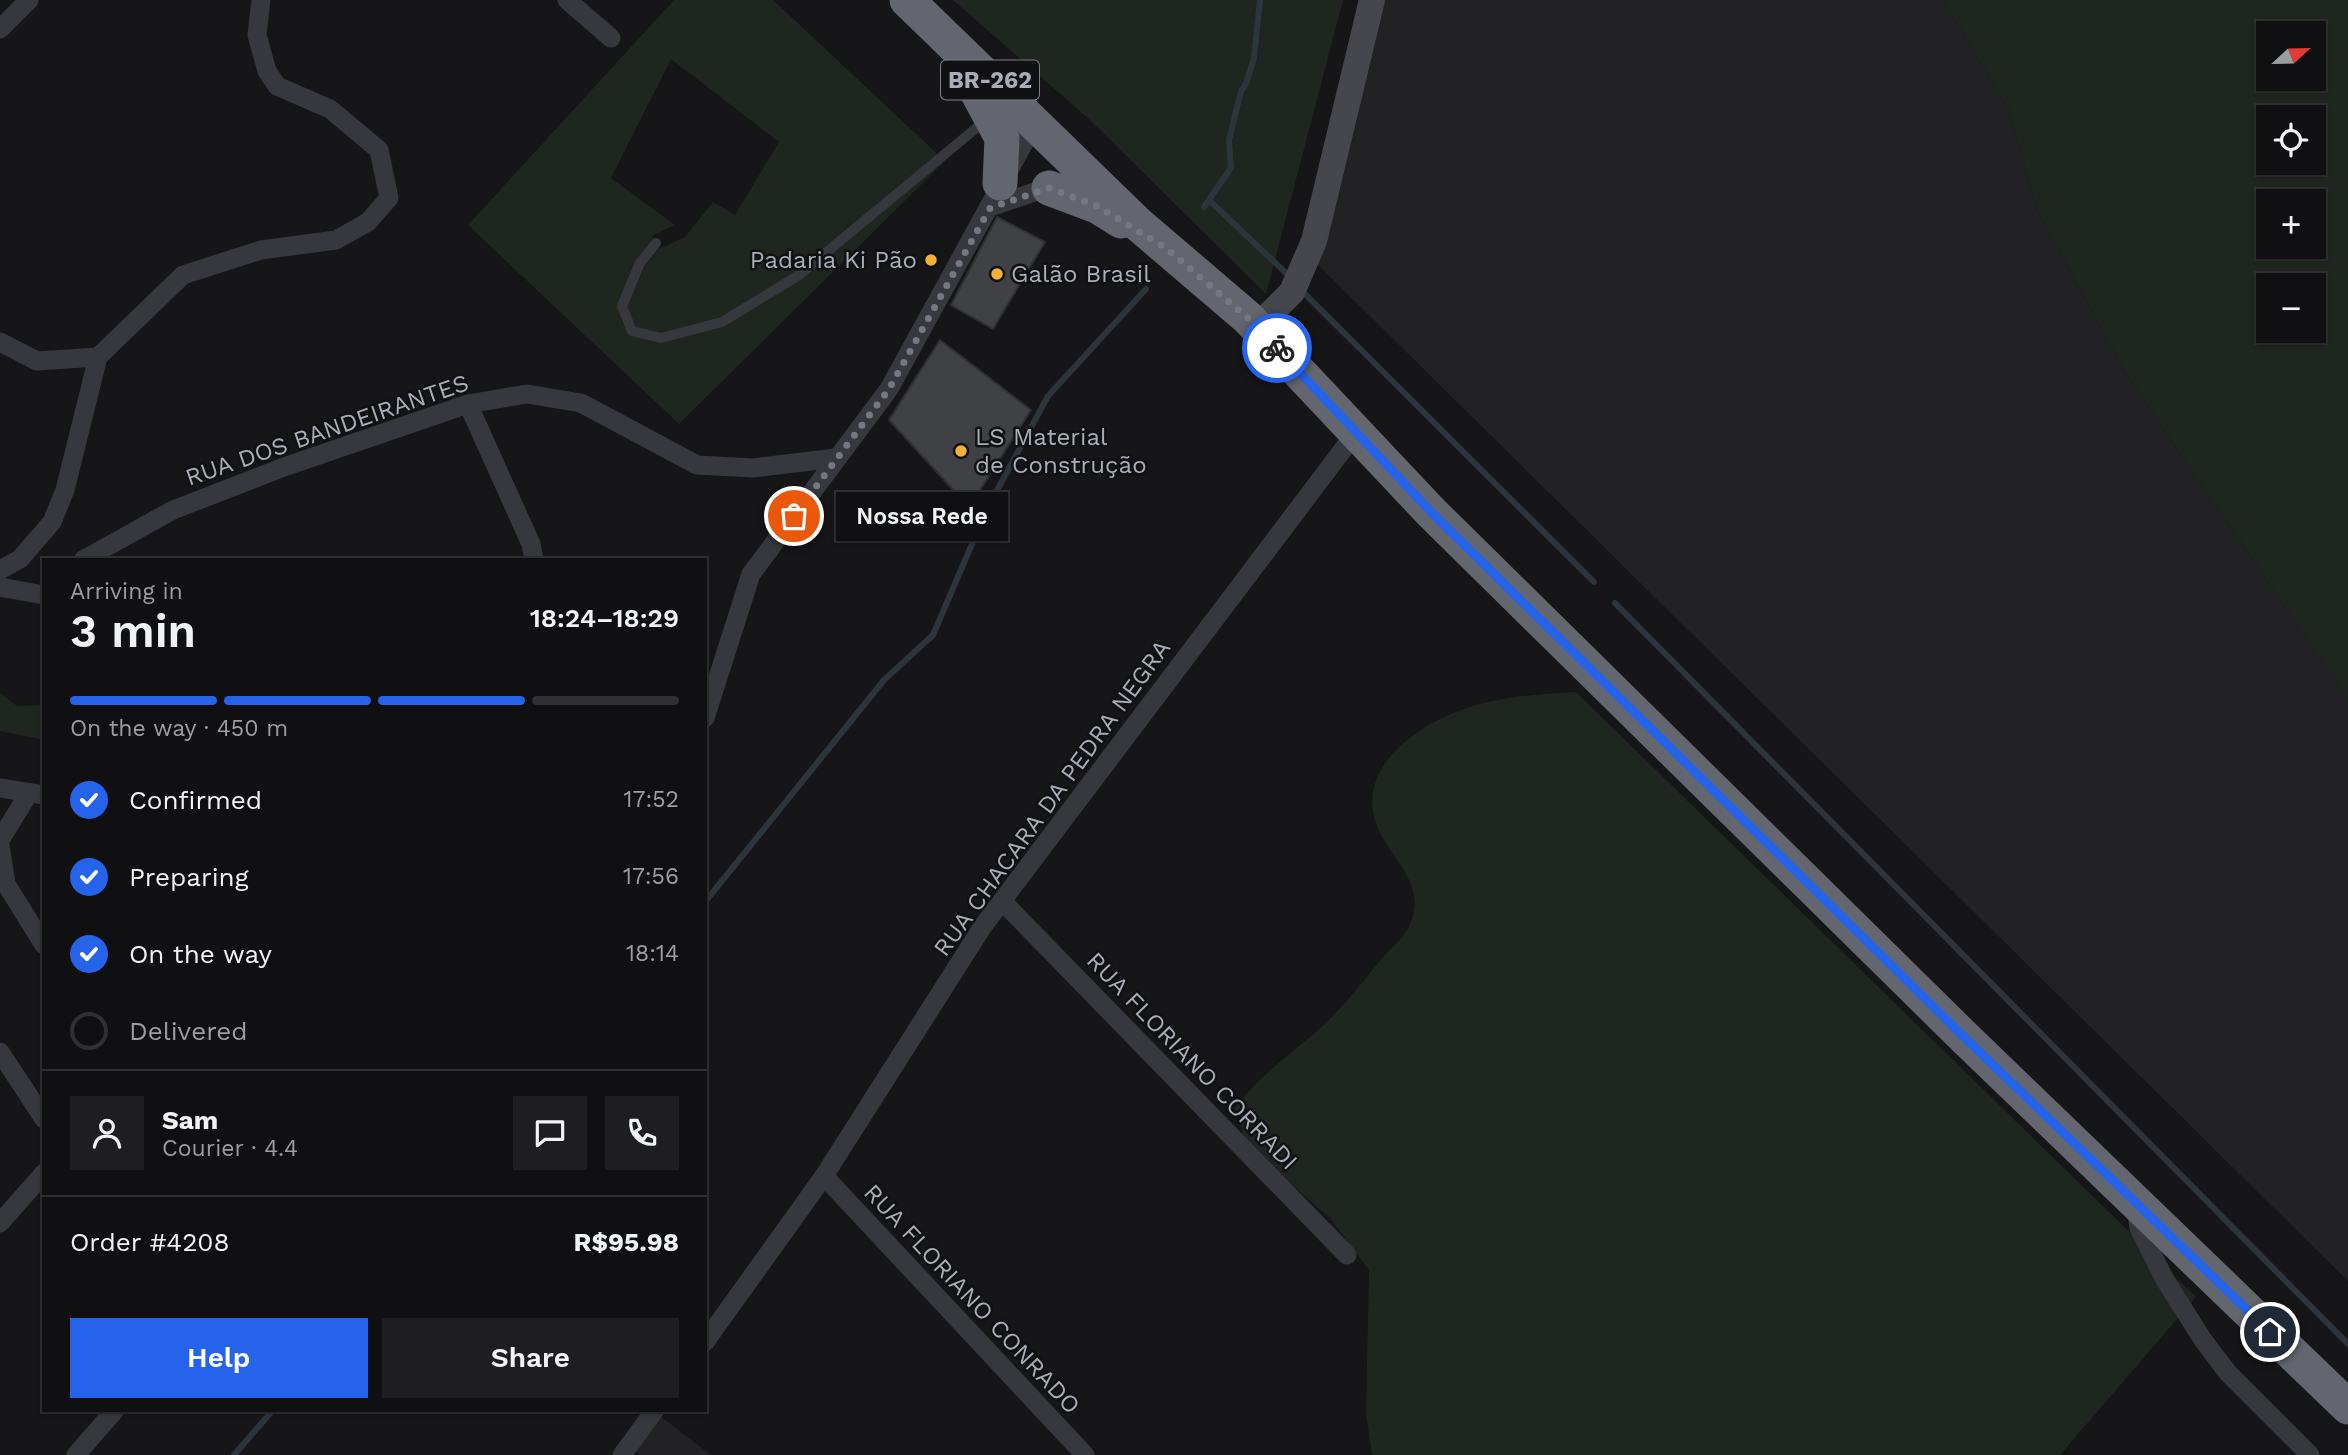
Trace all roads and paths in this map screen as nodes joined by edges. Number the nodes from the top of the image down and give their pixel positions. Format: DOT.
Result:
graph roads {
  1 [pos="29,0"];
  2 [pos="261,0"];
  3 [pos="568,0"];
  4 [pos="907,0"];
  5 [pos="928,0"];
  6 [pos="1372,0"];
  7 [pos="0,29"];
  8 [pos="940,32"];
  9 [pos="611,38"];
  10 [pos="992,116"];
  11 [pos="1045,123"];
  12 [pos="1083,159"];
  13 [pos="1049,188"];
  14 [pos="995,195"];
  15 [pos="656,243"];
  16 [pos="1166,248"];
  17 [pos="1252,323"];
  18 [pos="0,342"];
  19 [pos="98,357"];
  20 [pos="468,404"];
  21 [pos="1357,431"];
  22 [pos="836,458"];
  23 [pos="87,558"];
  24 [pos="534,558"];
  25 [pos="0,570"];
  26 [pos="0,587"];
  27 [pos="39,590"];
  28 [pos="707,712"];
  29 [pos="0,788"];
  30 [pos="37,794"];
  31 [pos="0,813"];
  32 [pos="0,842"];
  33 [pos="1002,901"];
  34 [pos="42,942"];
  35 [pos="0,1052"];
  36 [pos="42,1116"];
  37 [pos="42,1175"];
  38 [pos="824,1176"];
  39 [pos="2134,1200"];
  40 [pos="0,1223"];
  41 [pos="1347,1255"];
  42 [pos="707,1339"];
  43 [pos="2348,1407"];
  44 [pos="112,1412"];
  45 [pos="654,1412"];
  46 [pos="76,1455"];
  47 [pos="622,1455"];
  48 [pos="1085,1455"];
  49 [pos="2310,1455"];
  1 -- 7 [label="street"];
  2 -- 19 [label="street"];
  3 -- 9 [label="street"];
  4 -- 8 [label="highway, BR-262"];
  5 -- 11 [label="highway"];
  6 -- 17 [label="street"];
  8 -- 10 [label="highway"];
  8 -- 11 [label="highway, BR-262"];
  10 -- 14 [label="highway"];
  10 -- 15 [label="lane"];
  11 -- 12 [label="highway, BR-262"];
  11 -- 14 [label="street"];
  12 -- 13 [label="street"];
  12 -- 16 [label="highway, BR-262"];
  12 -- 17 [label="highway"];
  13 -- 14 [label="street"];
  13 -- 16 [label="highway"];
  14 -- 22 [label="street"];
  16 -- 17 [label="highway, BR-262"];
  17 -- 21 [label="highway, BR-262"];
  18 -- 19 [label="street"];
  19 -- 25 [label="street"];
  20 -- 22 [label="street, RUA DOS BANDEIRANTES"];
  20 -- 23 [label="street, RUA DOS BANDEIRANTES"];
  20 -- 24 [label="street"];
  21 -- 33 [label="street, RUA CHACARA DA PEDRA NEGRA"];
  21 -- 39 [label="highway, BR-262"];
  22 -- 28 [label="street"];
  26 -- 27 [label="street"];
  29 -- 30 [label="street"];
  30 -- 31 [label="street"];
  30 -- 32 [label="street"];
  32 -- 34 [label="street"];
  33 -- 38 [label="street, RUA CHACARA DA PEDRA NEGRA"];
  33 -- 41 [label="street, RUA FLORIANO CORRADI"];
  35 -- 36 [label="street"];
  37 -- 40 [label="street"];
  38 -- 42 [label="street, RUA CHACARA DA PEDRA NEGRA"];
  38 -- 48 [label="street, RUA FLORIANO CONRADO"];
  39 -- 43 [label="highway, BR-262"];
  39 -- 49 [label="street"];
  44 -- 46 [label="street"];
  45 -- 47 [label="street"];
}
